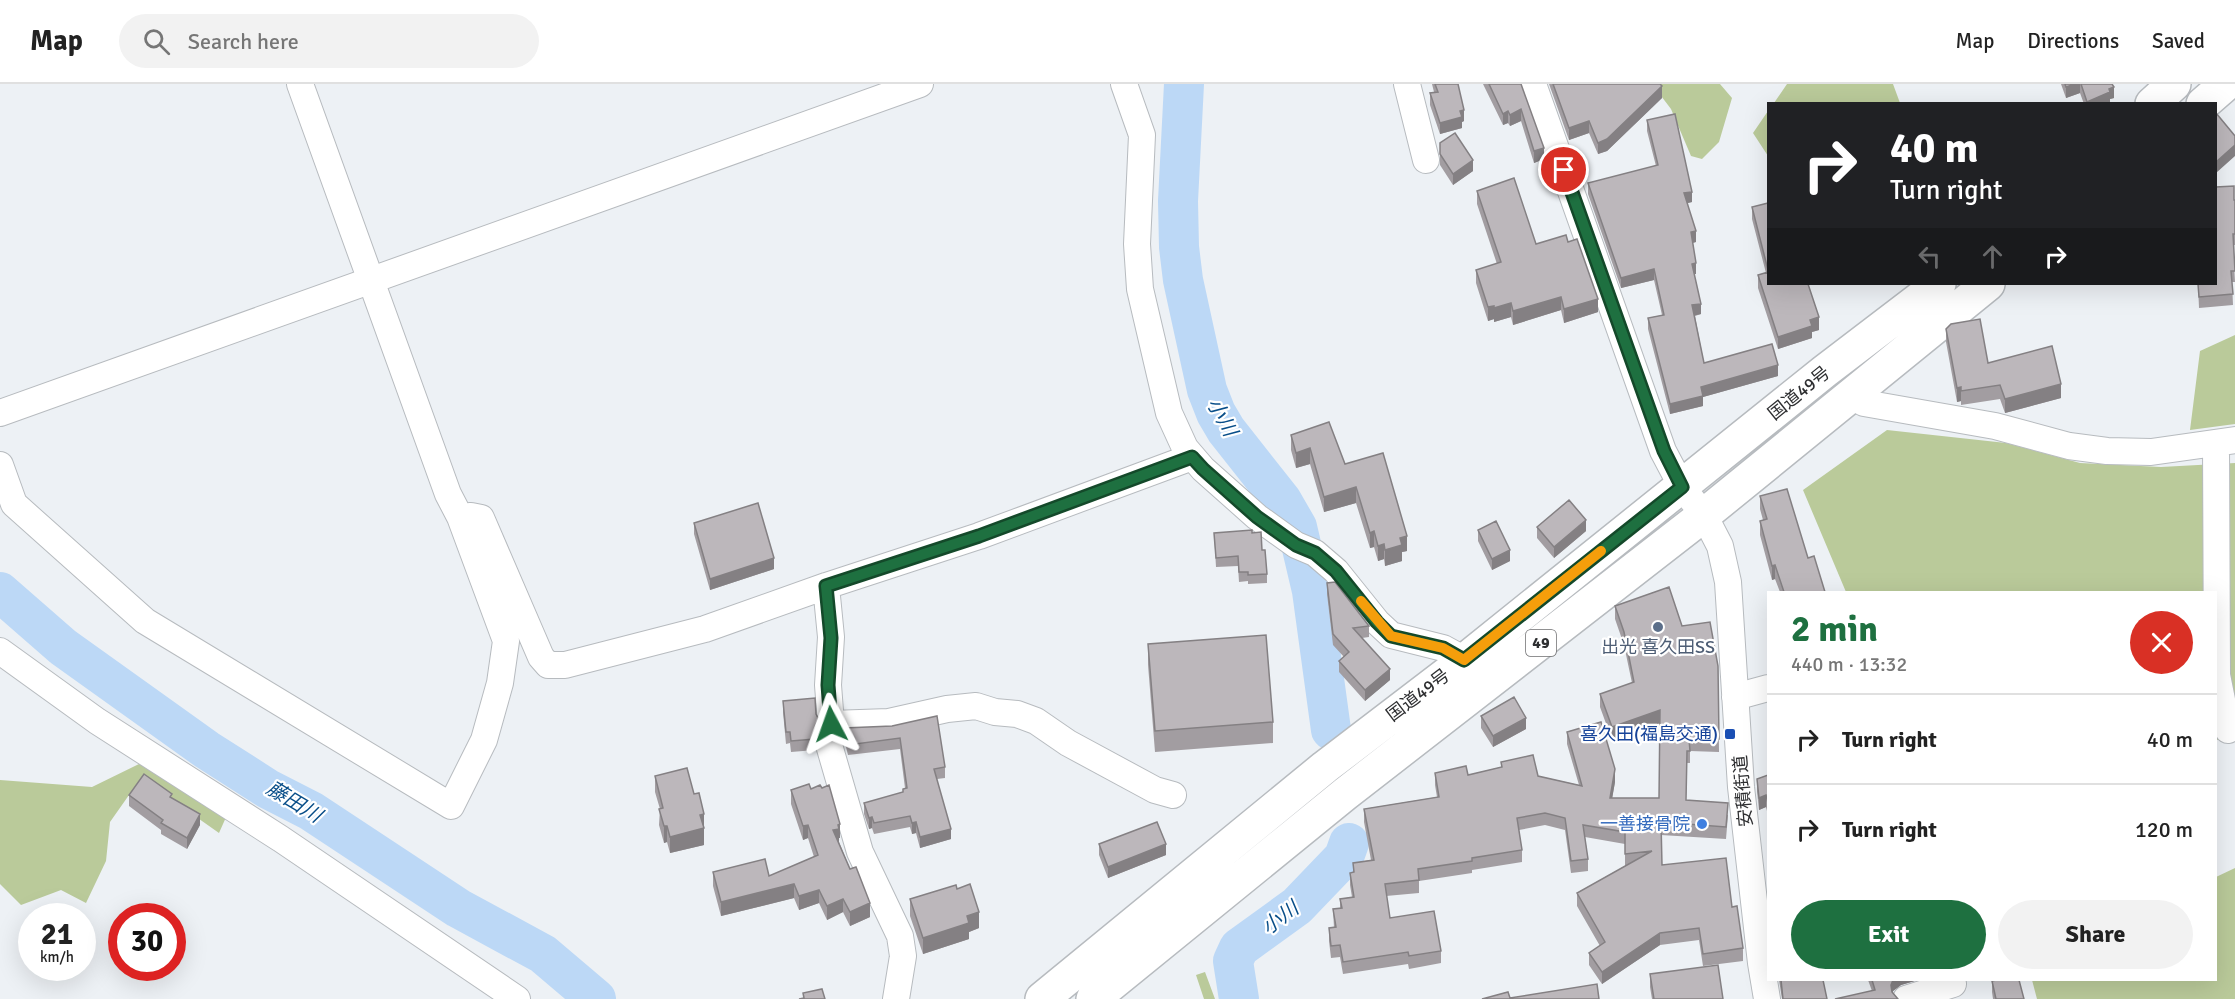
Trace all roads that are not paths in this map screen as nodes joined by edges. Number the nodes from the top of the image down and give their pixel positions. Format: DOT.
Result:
graph roads {
  1 [pos="300,84"];
  2 [pos="920,84"];
  3 [pos="1124,84"];
  4 [pos="1407,84"];
  5 [pos="1533,84"];
  6 [pos="2174,84"];
  7 [pos="2226,84"];
  8 [pos="2154,102"];
  9 [pos="2205,102"];
  10 [pos="1426,159"];
  11 [pos="371,281"];
  12 [pos="1938,285"];
  13 [pos="1987,285"];
  14 [pos="1851,396"];
  15 [pos="0,413"];
  16 [pos="2226,441"];
  17 [pos="1192,457"];
  18 [pos="0,465"];
  19 [pos="1682,487"];
  20 [pos="1704,515"];
  21 [pos="460,517"];
  22 [pos="826,586"];
  23 [pos="0,651"];
  24 [pos="1464,660"];
  25 [pos="1767,688"];
  26 [pos="1736,697"];
  27 [pos="2228,730"];
  28 [pos="829,745"];
  29 [pos="1173,795"];
  30 [pos="1765,969"];
  31 [pos="1953,984"];
  32 [pos="517,999"];
  33 [pos="896,999"];
  34 [pos="1042,999"];
  35 [pos="1093,999"];
  36 [pos="1767,999"];
  37 [pos="1906,999"];
  1 -- 11 [label="street"];
  2 -- 11 [label="street"];
  3 -- 17 [label="street"];
  4 -- 10 [label="street"];
  5 -- 19 [label="street, 安積街道"];
  6 -- 8 [label="highway"];
  7 -- 9 [label="highway"];
  11 -- 15 [label="street"];
  11 -- 21 [label="street"];
  12 -- 19 [label="highway, 国道49号 / 49"];
  13 -- 14 [label="highway, 国道49号 / 49"];
  14 -- 16 [label="street"];
  14 -- 20 [label="highway, 国道49号 / 49"];
  16 -- 27 [label="street"];
  17 -- 22 [label="street"];
  17 -- 24 [label="street"];
  18 -- 21 [label="street"];
  19 -- 20 [label="street, 安積街道"];
  19 -- 24 [label="highway, 国道49号 / 49"];
  20 -- 26 [label="street, 安積街道"];
  20 -- 35 [label="highway, 国道49号 / 49"];
  21 -- 22 [label="street"];
  22 -- 29 [label="street"];
  23 -- 32 [label="street"];
  24 -- 34 [label="highway, 国道49号 / 49"];
  25 -- 26 [label="street"];
  26 -- 30 [label="street, 安積街道"];
  28 -- 33 [label="street"];
  30 -- 36 [label="street, 安積街道"];
  31 -- 37 [label="street"];
}
